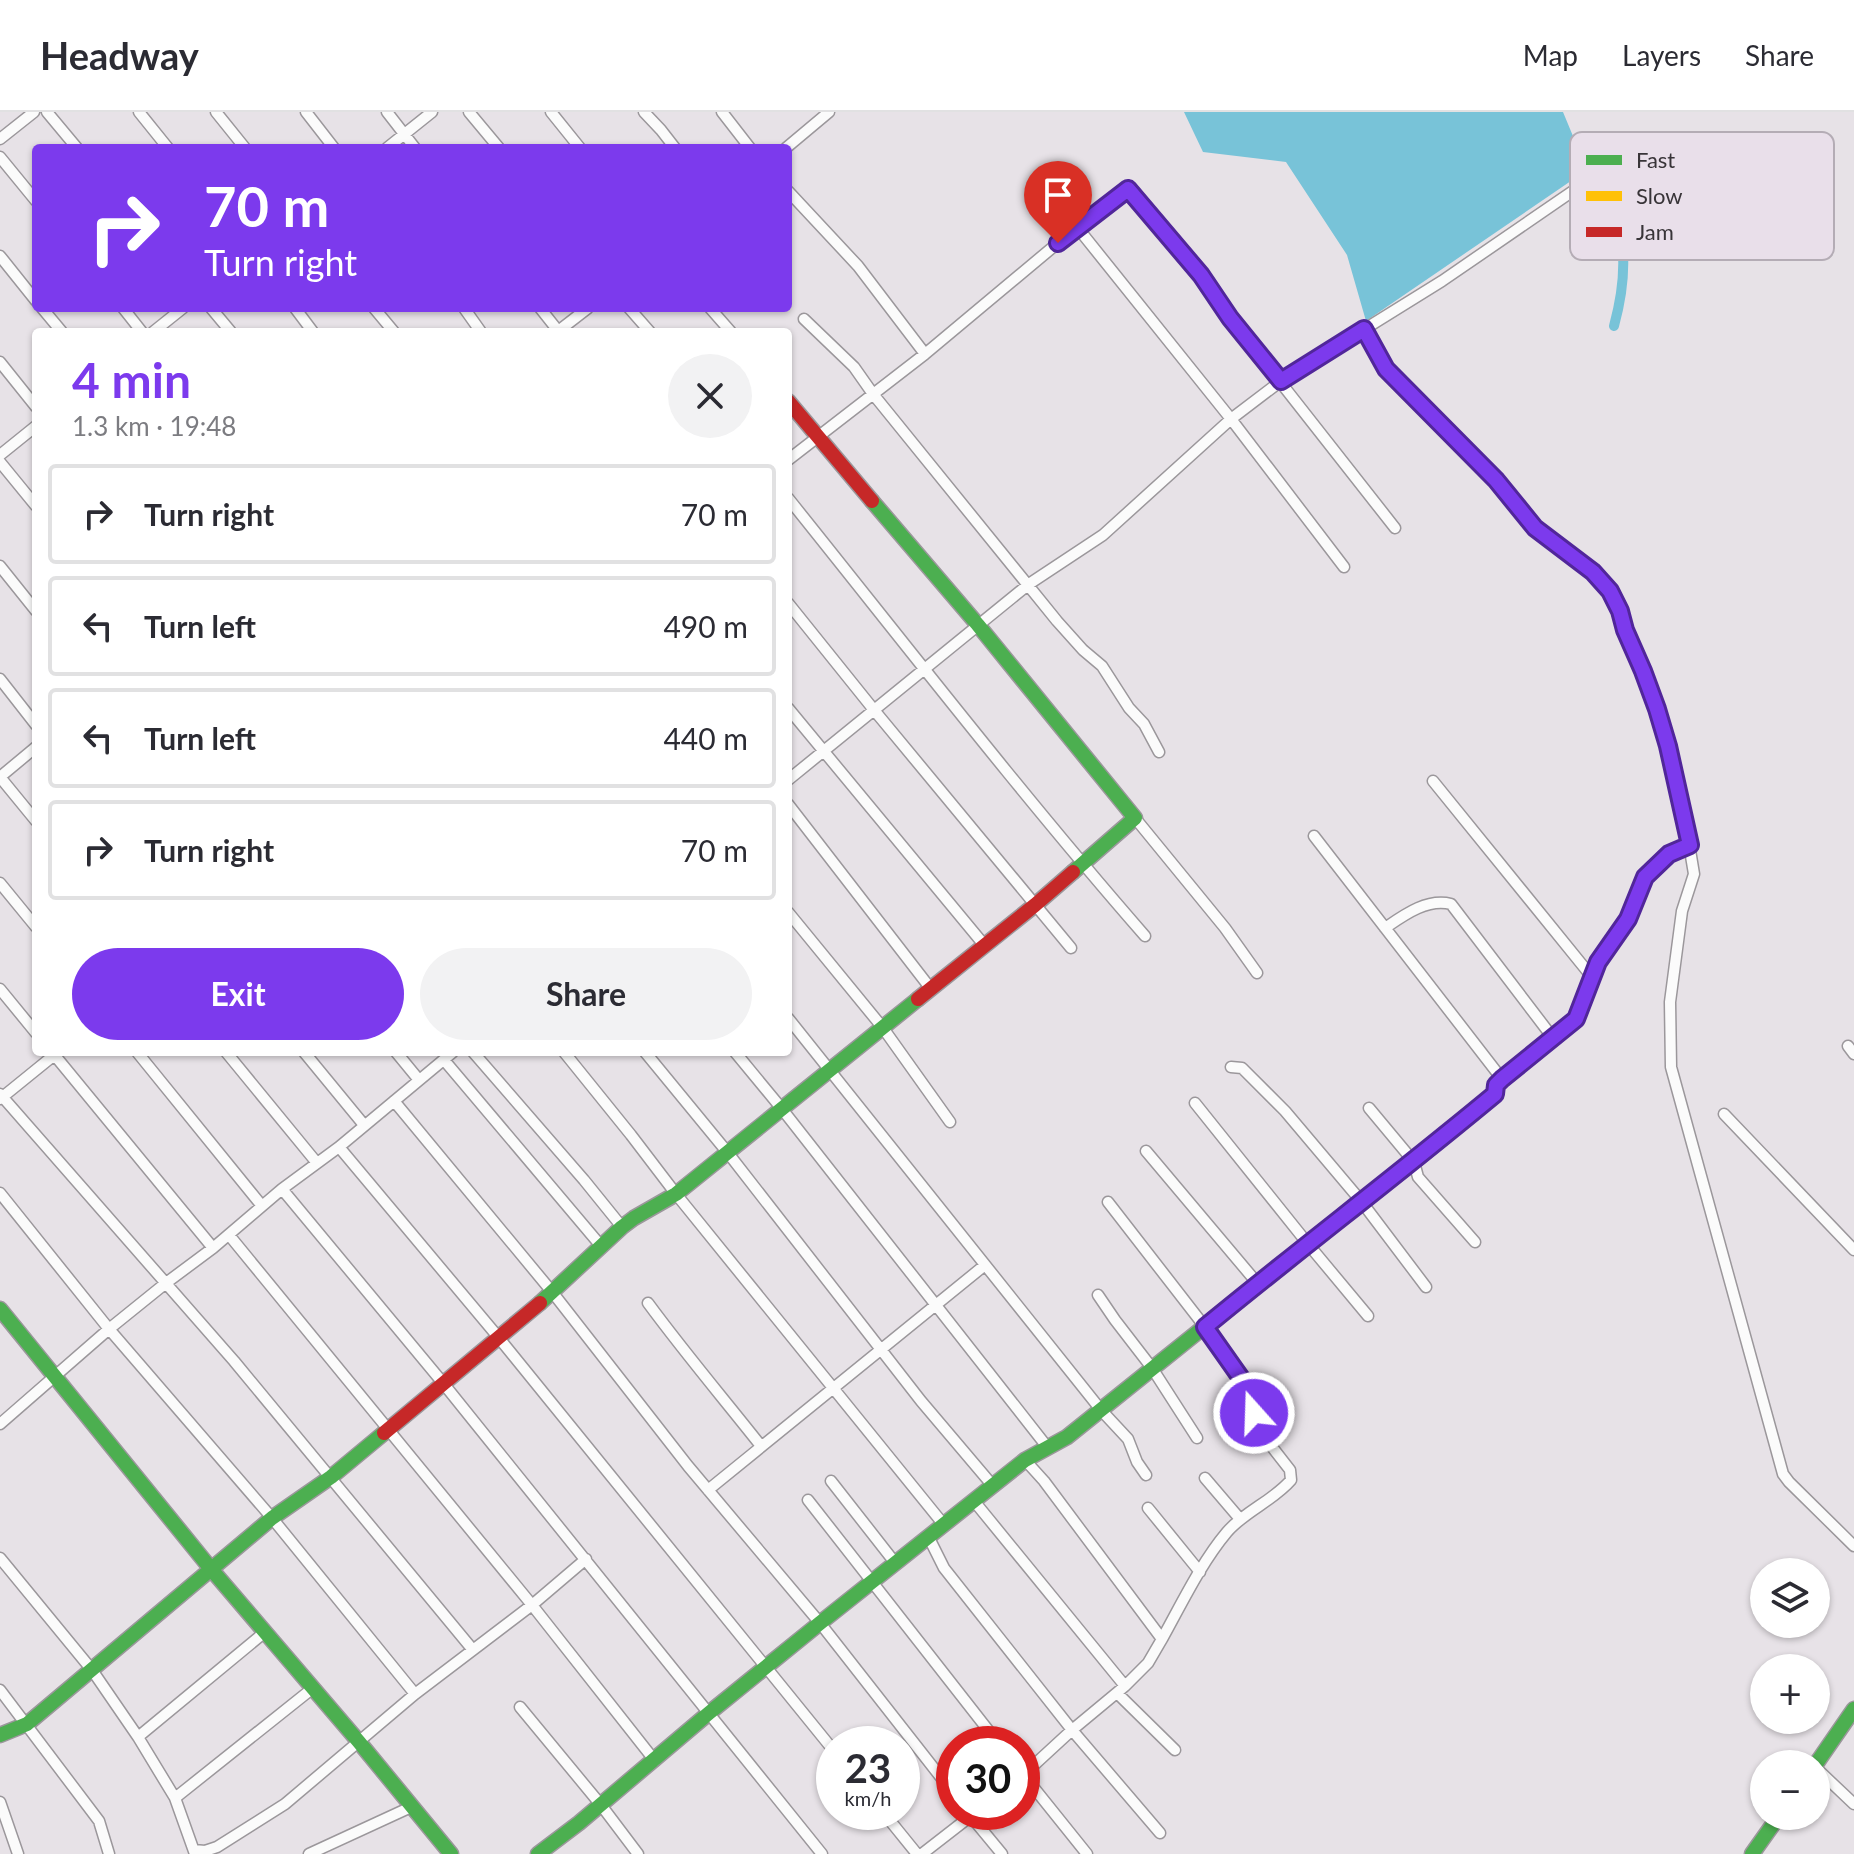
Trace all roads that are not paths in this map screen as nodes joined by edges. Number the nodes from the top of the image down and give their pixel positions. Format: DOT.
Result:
graph roads {
  1 [pos="34,112"];
  2 [pos="47,112"];
  3 [pos="139,112"];
  4 [pos="216,112"];
  5 [pos="306,112"];
  6 [pos="387,112"];
  7 [pos="432,112"];
  8 [pos="469,112"];
  9 [pos="551,112"];
  10 [pos="644,112"];
  11 [pos="722,112"];
  12 [pos="829,112"];
  13 [pos="815,116"];
  14 [pos="404,134"];
  15 [pos="0,139"];
  16 [pos="74,144"];
  17 [pos="165,144"];
  18 [pos="242,144"];
  19 [pos="331,144"];
  20 [pos="392,144"];
  21 [pos="412,144"];
  22 [pos="496,144"];
  23 [pos="577,144"];
  24 [pos="672,144"];
  25 [pos="747,144"];
  26 [pos="790,144"];
  27 [pos="0,157"];
  28 [pos="1570,193"];
  29 [pos="792,195"];
  30 [pos="32,196"];
  31 [pos="1077,227"];
  32 [pos="0,256"];
  33 [pos="32,296"];
  34 [pos="45,312"];
  35 [pos="126,312"];
  36 [pos="178,312"];
  37 [pos="214,312"];
  38 [pos="377,312"];
  39 [pos="583,312"];
  40 [pos="632,312"];
  41 [pos="714,312"];
  42 [pos="804,319"];
  43 [pos="59,328"];
  44 [pos="139,328"];
  45 [pos="158,328"];
  46 [pos="228,328"];
  47 [pos="391,328"];
  48 [pos="563,328"];
  49 [pos="646,328"];
  50 [pos="728,328"];
  51 [pos="1364,329"];
  52 [pos="925,354"];
  53 [pos="0,362"];
  54 [pos="1281,381"];
  55 [pos="873,394"];
  56 [pos="32,402"];
  57 [pos="792,406"];
  58 [pos="1231,419"];
  59 [pos="32,429"];
  60 [pos="817,437"];
  61 [pos="0,455"];
  62 [pos="792,457"];
  63 [pos="0,462"];
  64 [pos="32,501"];
  65 [pos="792,503"];
  66 [pos="1395,528"];
  67 [pos="0,566"];
  68 [pos="1344,567"];
  69 [pos="1029,584"];
  70 [pos="32,606"];
  71 [pos="792,608"];
  72 [pos="978,625"];
  73 [pos="924,669"];
  74 [pos="0,679"];
  75 [pos="874,710"];
  76 [pos="792,713"];
  77 [pos="32,720"];
  78 [pos="32,750"];
  79 [pos="825,752"];
  80 [pos="1159,752"];
  81 [pos="0,777"];
  82 [pos="792,777"];
  83 [pos="1433,781"];
  84 [pos="792,809"];
  85 [pos="32,816"];
  86 [pos="1135,818"];
  87 [pos="1314,836"];
  88 [pos="1690,845"];
  89 [pos="1083,865"];
  90 [pos="0,883"];
  91 [pos="1035,905"];
  92 [pos="792,917"];
  93 [pos="32,922"];
  94 [pos="1385,928"];
  95 [pos="1145,936"];
  96 [pos="985,946"];
  97 [pos="1071,948"];
  98 [pos="1257,973"];
  99 [pos="1592,977"];
  100 [pos="0,989"];
  101 [pos="931,989"];
  102 [pos="792,1023"];
  103 [pos="32,1028"];
  104 [pos="883,1028"];
  105 [pos="1553,1038"];
  106 [pos="51,1056"];
  107 [pos="57,1056"];
  108 [pos="140,1056"];
  109 [pos="229,1056"];
  110 [pos="307,1056"];
  111 [pos="399,1056"];
  112 [pos="448,1056"];
  113 [pos="476,1056"];
  114 [pos="567,1056"];
  115 [pos="648,1056"];
  116 [pos="738,1056"];
  117 [pos="444,1060"];
  118 [pos="1231,1067"];
  119 [pos="830,1070"];
  120 [pos="1502,1079"];
  121 [pos="419,1080"];
  122 [pos="1,1096"];
  123 [pos="394,1101"];
  124 [pos="1195,1103"];
  125 [pos="1369,1108"];
  126 [pos="782,1109"];
  127 [pos="1724,1114"];
  128 [pos="950,1122"];
  129 [pos="364,1125"];
  130 [pos="339,1147"];
  131 [pos="1146,1151"];
  132 [pos="728,1153"];
  133 [pos="1414,1162"];
  134 [pos="317,1163"];
  135 [pos="282,1189"];
  136 [pos="0,1193"];
  137 [pos="676,1194"];
  138 [pos="1361,1201"];
  139 [pos="1108,1202"];
  140 [pos="262,1206"];
  141 [pos="622,1227"];
  142 [pos="229,1235"];
  143 [pos="1475,1242"];
  144 [pos="1308,1244"];
  145 [pos="601,1246"];
  146 [pos="213,1248"];
  147 [pos="1854,1250"];
  148 [pos="985,1265"];
  149 [pos="166,1283"];
  150 [pos="1258,1284"];
  151 [pos="1426,1287"];
  152 [pos="553,1293"];
  153 [pos="1098,1295"];
  154 [pos="648,1303"];
  155 [pos="935,1305"];
  156 [pos="0,1309"];
  157 [pos="1368,1316"];
  158 [pos="1205,1327"];
  159 [pos="109,1329"];
  160 [pos="499,1338"];
  161 [pos="882,1349"];
  162 [pos="1152,1368"];
  163 [pos="55,1377"];
  164 [pos="443,1383"];
  165 [pos="835,1388"];
  166 [pos="1101,1410"];
  167 [pos="0,1424"];
  168 [pos="389,1430"];
  169 [pos="1197,1438"];
  170 [pos="761,1446"];
  171 [pos="1048,1448"];
  172 [pos="1025,1460"];
  173 [pos="1146,1475"];
  174 [pos="331,1477"];
  175 [pos="1205,1478"];
  176 [pos="831,1481"];
  177 [pos="993,1486"];
  178 [pos="708,1490"];
  179 [pos="808,1500"];
  180 [pos="974,1501"];
  181 [pos="1148,1508"];
  182 [pos="272,1518"];
  183 [pos="1240,1519"];
  184 [pos="944,1525"];
  185 [pos="929,1538"];
  186 [pos="1854,1546"];
  187 [pos="0,1558"];
  188 [pos="586,1559"];
  189 [pos="896,1564"];
  190 [pos="211,1569"];
  191 [pos="1200,1572"];
  192 [pos="872,1583"];
  193 [pos="532,1605"];
  194 [pos="820,1623"];
  195 [pos="265,1632"];
  196 [pos="1162,1639"];
  197 [pos="473,1650"];
  198 [pos="766,1667"];
  199 [pos="92,1670"];
  200 [pos="313,1688"];
  201 [pos="1121,1689"];
  202 [pos="0,1690"];
  203 [pos="415,1694"];
  204 [pos="520,1707"];
  205 [pos="1854,1709"];
  206 [pos="709,1713"];
  207 [pos="27,1724"];
  208 [pos="985,1726"];
  209 [pos="816,1729"];
  210 [pos="1072,1730"];
  211 [pos="0,1735"];
  212 [pos="138,1737"];
  213 [pos="359,1742"];
  214 [pos="1175,1750"];
  215 [pos="1827,1750"];
  216 [pos="1040,1759"];
  217 [pos="655,1761"];
  218 [pos="936,1771"];
  219 [pos="1830,1780"];
  220 [pos="1040,1797"];
  221 [pos="175,1798"];
  222 [pos="0,1802"];
  223 [pos="1854,1804"];
  224 [pos="601,1805"];
  225 [pos="411,1807"];
  226 [pos="899,1830"];
  227 [pos="950,1830"];
  228 [pos="984,1830"];
  229 [pos="1769,1830"];
  230 [pos="1160,1833"];
  231 [pos="194,1852"];
  232 [pos="18,1854"];
  233 [pos="109,1854"];
  234 [pos="309,1854"];
  235 [pos="451,1854"];
  236 [pos="538,1854"];
  237 [pos="638,1854"];
  238 [pos="822,1854"];
  239 [pos="920,1854"];
  240 [pos="1002,1854"];
  241 [pos="1087,1854"];
  242 [pos="1752,1854"];
  1 -- 15 [label="street"];
  2 -- 16 [label="street"];
  3 -- 17 [label="street"];
  4 -- 18 [label="street"];
  5 -- 19 [label="street"];
  6 -- 14 [label="street"];
  7 -- 14 [label="street"];
  8 -- 22 [label="street"];
  9 -- 23 [label="street"];
  10 -- 24 [label="street"];
  11 -- 25 [label="street"];
  12 -- 13 [label="street"];
  13 -- 26 [label="street"];
  14 -- 20 [label="street"];
  14 -- 21 [label="street"];
  27 -- 30 [label="street"];
  28 -- 51 [label="street"];
  29 -- 52 [label="street"];
  31 -- 52 [label="street"];
  31 -- 54 [label="street"];
  31 -- 58 [label="street"];
  32 -- 33 [label="street"];
  34 -- 43 [label="street"];
  35 -- 44 [label="street"];
  36 -- 45 [label="street"];
  37 -- 46 [label="street"];
  38 -- 47 [label="street"];
  39 -- 48 [label="street"];
  40 -- 49 [label="street"];
  41 -- 50 [label="street"];
  42 -- 55 [label="street"];
  51 -- 54 [label="street"];
  51 -- 88 [label="street"];
  52 -- 55 [label="street"];
  53 -- 56 [label="street"];
  54 -- 58 [label="street"];
  54 -- 66 [label="street"];
  55 -- 60 [label="street"];
  55 -- 69 [label="street"];
  57 -- 60 [label="main road"];
  58 -- 68 [label="street"];
  58 -- 69 [label="street"];
  59 -- 61 [label="street"];
  60 -- 62 [label="street"];
  60 -- 72 [label="main road"];
  63 -- 64 [label="street"];
  65 -- 73 [label="street"];
  67 -- 70 [label="street"];
  69 -- 72 [label="street"];
  69 -- 80 [label="street"];
  71 -- 75 [label="street"];
  72 -- 73 [label="street"];
  72 -- 86 [label="main road"];
  73 -- 75 [label="street"];
  73 -- 89 [label="street"];
  74 -- 77 [label="street"];
  75 -- 79 [label="street"];
  75 -- 91 [label="street"];
  76 -- 79 [label="street"];
  78 -- 81 [label="street"];
  79 -- 82 [label="street"];
  79 -- 96 [label="street"];
  81 -- 85 [label="street"];
  83 -- 99 [label="street"];
  84 -- 101 [label="street"];
  86 -- 89 [label="main road"];
  86 -- 98 [label="street"];
  87 -- 94 [label="street"];
  88 -- 99 [label="main road"];
  88 -- 186 [label="street"];
  89 -- 91 [label="main road"];
  89 -- 95 [label="street"];
  90 -- 93 [label="street"];
  91 -- 96 [label="main road"];
  91 -- 97 [label="street"];
  92 -- 104 [label="street"];
  94 -- 105 [label="street"];
  94 -- 120 [label="street"];
  96 -- 101 [label="main road"];
  99 -- 105 [label="main road"];
  100 -- 103 [label="street"];
  101 -- 104 [label="main road"];
  102 -- 119 [label="street"];
  104 -- 119 [label="main road"];
  104 -- 128 [label="street"];
  105 -- 120 [label="main road"];
  106 -- 122 [label="street"];
  107 -- 146 [label="street"];
  108 -- 140 [label="street"];
  109 -- 134 [label="street"];
  110 -- 129 [label="street"];
  111 -- 121 [label="street"];
  112 -- 117 [label="street"];
  113 -- 141 [label="street"];
  114 -- 137 [label="street"];
  115 -- 132 [label="street"];
  116 -- 126 [label="street"];
  117 -- 121 [label="street"];
  117 -- 145 [label="street"];
  118 -- 138 [label="street"];
  119 -- 126 [label="main road"];
  119 -- 148 [label="street"];
  120 -- 133 [label="main road"];
  121 -- 123 [label="street"];
  122 -- 149 [label="street"];
  123 -- 129 [label="street"];
  123 -- 152 [label="street"];
  124 -- 144 [label="street"];
  125 -- 133 [label="street"];
  126 -- 132 [label="main road"];
  126 -- 155 [label="street"];
  127 -- 147 [label="street"];
  129 -- 130 [label="street"];
  130 -- 134 [label="street"];
  130 -- 160 [label="street"];
  131 -- 150 [label="street"];
  132 -- 137 [label="main road"];
  132 -- 161 [label="street"];
  133 -- 138 [label="main road"];
  133 -- 143 [label="street"];
  134 -- 135 [label="street"];
  135 -- 140 [label="street"];
  135 -- 164 [label="street"];
  136 -- 159 [label="street"];
  137 -- 141 [label="main road"];
  137 -- 165 [label="street"];
  138 -- 144 [label="main road"];
  138 -- 151 [label="street"];
  139 -- 158 [label="street"];
  140 -- 142 [label="street"];
  141 -- 145 [label="main road"];
  142 -- 146 [label="street"];
  142 -- 168 [label="street"];
  144 -- 150 [label="main road"];
  144 -- 157 [label="street"];
  145 -- 152 [label="main road"];
  146 -- 149 [label="street"];
  148 -- 155 [label="street"];
  148 -- 166 [label="street"];
  149 -- 159 [label="street"];
  149 -- 174 [label="street"];
  150 -- 158 [label="main road"];
  152 -- 160 [label="main road"];
  152 -- 178 [label="street"];
  153 -- 162 [label="street"];
  154 -- 170 [label="street"];
  155 -- 161 [label="street"];
  155 -- 171 [label="street"];
  156 -- 163 [label="main road"];
  158 -- 162 [label="main road"];
  158 -- 183 [label="street"];
  159 -- 163 [label="street"];
  159 -- 182 [label="street"];
  160 -- 164 [label="main road"];
  160 -- 198 [label="street"];
  161 -- 165 [label="street"];
  161 -- 177 [label="street"];
  162 -- 166 [label="main road"];
  162 -- 169 [label="street"];
  163 -- 167 [label="street"];
  163 -- 190 [label="main road"];
  164 -- 168 [label="main road"];
  164 -- 188 [label="street"];
  165 -- 170 [label="street"];
  165 -- 184 [label="street"];
  166 -- 171 [label="main road"];
  166 -- 173 [label="street"];
  168 -- 174 [label="main road"];
  168 -- 193 [label="street"];
  170 -- 178 [label="street"];
  171 -- 172 [label="main road"];
  172 -- 177 [label="main road"];
  172 -- 196 [label="street"];
  174 -- 182 [label="main road"];
  174 -- 197 [label="street"];
  175 -- 183 [label="street"];
  176 -- 189 [label="street"];
  177 -- 180 [label="main road"];
  178 -- 194 [label="street"];
  179 -- 192 [label="street"];
  180 -- 184 [label="main road"];
  180 -- 201 [label="street"];
  181 -- 191 [label="street"];
  182 -- 190 [label="main road"];
  182 -- 203 [label="street"];
  183 -- 191 [label="street"];
  184 -- 185 [label="main road"];
  185 -- 189 [label="main road"];
  185 -- 210 [label="street"];
  187 -- 199 [label="street"];
  188 -- 193 [label="street"];
  188 -- 206 [label="street"];
  189 -- 192 [label="main road"];
  190 -- 195 [label="main road"];
  190 -- 199 [label="main road"];
  191 -- 196 [label="street"];
  192 -- 194 [label="main road"];
  192 -- 208 [label="street"];
  193 -- 197 [label="street"];
  193 -- 217 [label="street"];
  194 -- 198 [label="main road"];
  194 -- 218 [label="street"];
  195 -- 200 [label="main road"];
  195 -- 212 [label="street"];
  196 -- 201 [label="street"];
  197 -- 203 [label="street"];
  198 -- 206 [label="main road"];
  198 -- 209 [label="street"];
  199 -- 207 [label="main road"];
  199 -- 212 [label="street"];
  200 -- 213 [label="main road"];
  200 -- 221 [label="street"];
  201 -- 210 [label="street"];
  201 -- 214 [label="street"];
  202 -- 207 [label="street"];
  203 -- 213 [label="street"];
  204 -- 224 [label="street"];
  205 -- 215 [label="main road"];
  206 -- 217 [label="main road"];
  206 -- 238 [label="street"];
  207 -- 211 [label="main road"];
  207 -- 233 [label="street"];
  210 -- 216 [label="street"];
  210 -- 230 [label="street"];
  212 -- 221 [label="street"];
  213 -- 225 [label="main road"];
  213 -- 231 [label="street"];
  217 -- 224 [label="main road"];
  219 -- 223 [label="street"];
  220 -- 241 [label="street"];
  221 -- 231 [label="street"];
  222 -- 232 [label="street"];
  224 -- 236 [label="main road"];
  224 -- 237 [label="street"];
  225 -- 234 [label="street"];
  225 -- 235 [label="main road"];
  226 -- 239 [label="street"];
  227 -- 239 [label="street"];
  228 -- 240 [label="street"];
  229 -- 242 [label="main road"];
}
